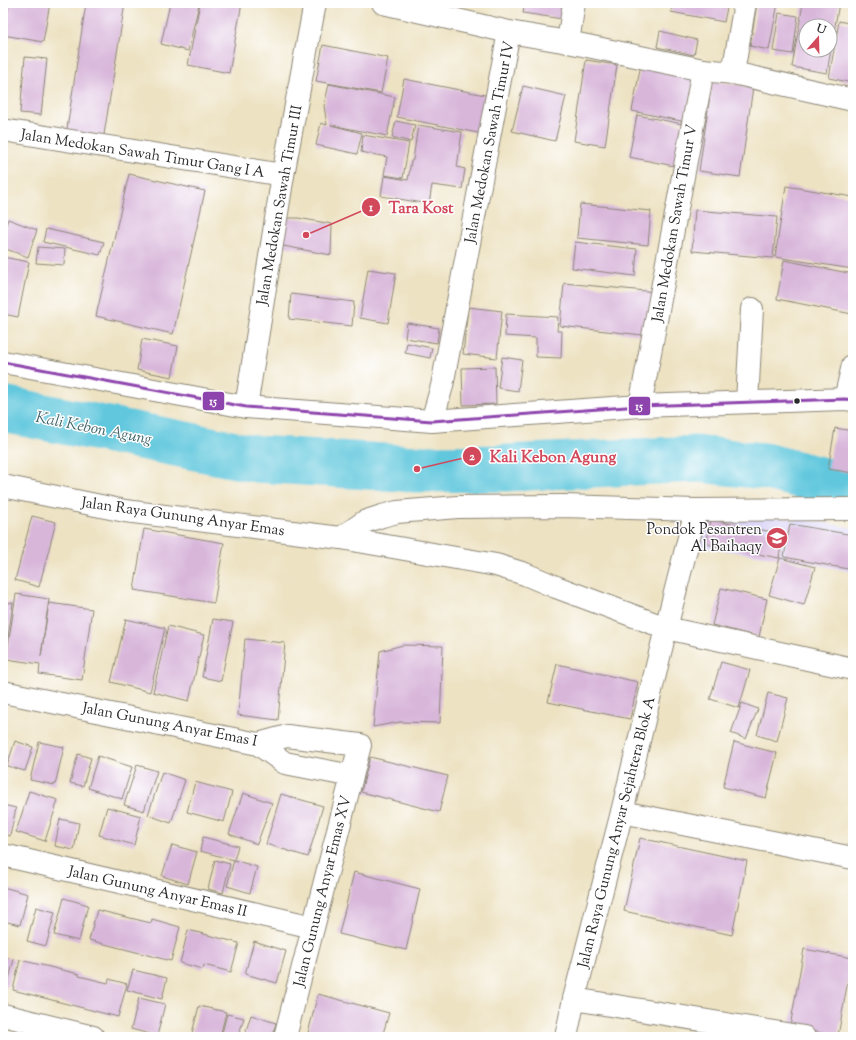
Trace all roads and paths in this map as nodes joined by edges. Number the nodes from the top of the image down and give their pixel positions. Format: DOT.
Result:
graph roads {
  1 [pos="315,3"];
  2 [pos="383,3"];
  3 [pos="574,3"];
  4 [pos="745,3"];
  5 [pos="509,32"];
  6 [pos="568,42"];
  7 [pos="703,70"];
  8 [pos="732,73"];
  9 [pos="853,100"];
  10 [pos="3,130"];
  11 [pos="283,175"];
  12 [pos="752,309"];
  13 [pos="3,362"];
  14 [pos="853,365"];
  15 [pos="849,399"];
  16 [pos="747,402"];
  17 [pos="640,406"];
  18 [pos="246,407"];
  19 [pos="432,422"];
  20 [pos="3,486"];
  21 [pos="853,508"];
  22 [pos="696,510"];
  23 [pos="341,538"];
  24 [pos="666,628"];
  25 [pos="853,669"];
  26 [pos="3,692"];
  27 [pos="258,744"];
  28 [pos="360,745"];
  29 [pos="352,776"];
  30 [pos="622,812"];
  31 [pos="3,855"];
  32 [pos="853,858"];
  33 [pos="313,927"];
  34 [pos="574,999"];
  35 [pos="3,1015"];
  36 [pos="93,1037"];
  37 [pos="284,1037"];
  38 [pos="566,1037"];
  39 [pos="804,1037"];
  1 -- 11 [label="street, Jalan Medokan Sawah Timur III"];
  2 -- 5 [label="street"];
  3 -- 6 [label="street"];
  4 -- 8 [label="street"];
  5 -- 6 [label="street, Jalan Medokan Sawah Timur IV"];
  5 -- 19 [label="street, Jalan Medokan Sawah Timur IV"];
  6 -- 7 [label="street, Jalan Medokan Sawah Timur IV"];
  7 -- 8 [label="street"];
  7 -- 17 [label="street, Jalan Medokan Sawah Timur V"];
  8 -- 9 [label="street"];
  10 -- 11 [label="street, Jalan Medokan Sawah Timur Gang I A"];
  11 -- 18 [label="street, Jalan Medokan Sawah Timur III"];
  12 -- 16 [label="street"];
  13 -- 18 [label="street"];
  14 -- 15 [label="street"];
  15 -- 16 [label="street"];
  16 -- 17 [label="street"];
  17 -- 19 [label="street"];
  18 -- 19 [label="street"];
  20 -- 23 [label="street, Jalan Raya Gunung Anyar Emas"];
  21 -- 22 [label="street"];
  22 -- 23 [label="street"];
  22 -- 24 [label="street, Jalan Raya Gunung Anyar Sejahtera Blok A"];
  23 -- 24 [label="street, Jalan Raya Gunung Anyar Emas"];
  24 -- 25 [label="street, Jalan Raya Gunung Anyar Emas"];
  24 -- 30 [label="street, Jalan Raya Gunung Anyar Sejahtera Blok A"];
  26 -- 27 [label="street, Jalan Gunung Anyar Emas I"];
  27 -- 28 [label="street, Jalan Gunung Anyar Emas I"];
  27 -- 29 [label="street"];
  28 -- 29 [label="street, Jalan Gunung Anyar Emas XV"];
  29 -- 33 [label="street, Jalan Gunung Anyar Emas XV"];
  30 -- 32 [label="street"];
  30 -- 34 [label="street, Jalan Raya Gunung Anyar Sejahtera Blok A"];
  31 -- 33 [label="street, Jalan Gunung Anyar Emas II"];
  33 -- 37 [label="street, Jalan Gunung Anyar Emas XV"];
  34 -- 38 [label="street, Jalan Raya Gunung Anyar Sejahtera Blok A"];
  34 -- 39 [label="street"];
  35 -- 36 [label="street"];
}
